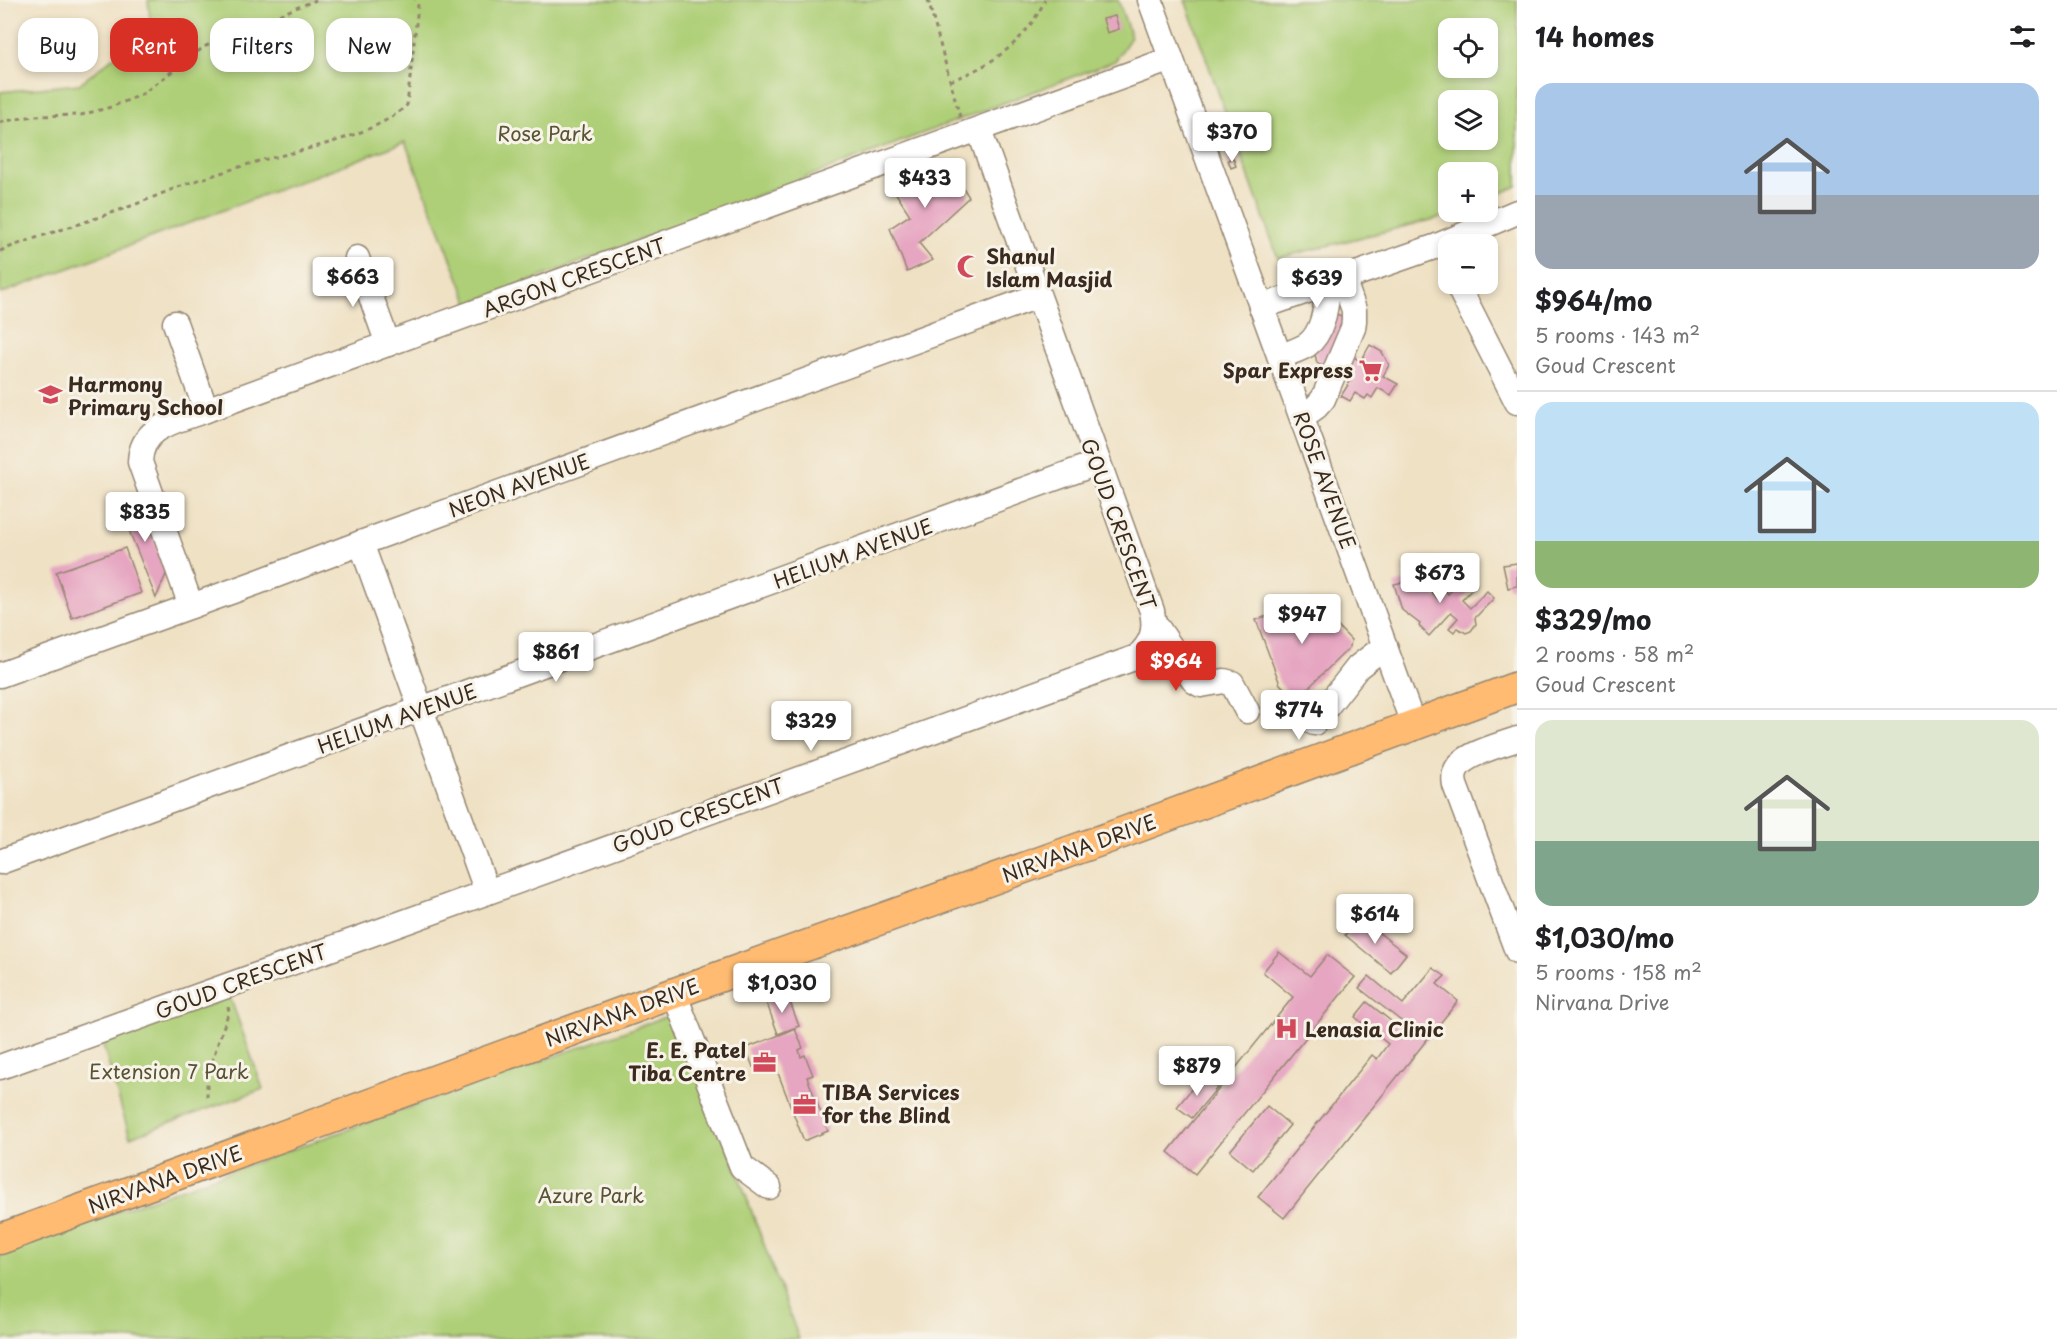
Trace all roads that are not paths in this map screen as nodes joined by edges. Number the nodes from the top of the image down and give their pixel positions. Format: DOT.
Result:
graph roads {
  1 [pos="1150,0"];
  2 [pos="1171,59"];
  3 [pos="970,124"];
  4 [pos="1517,212"];
  5 [pos="1437,246"];
  6 [pos="357,258"];
  7 [pos="1336,280"];
  8 [pos="1461,294"];
  9 [pos="1038,296"];
  10 [pos="1262,307"];
  11 [pos="175,323"];
  12 [pos="388,344"];
  13 [pos="1280,357"];
  14 [pos="1517,402"];
  15 [pos="206,410"];
  16 [pos="1302,417"];
  17 [pos="1097,463"];
  18 [pos="361,543"];
  19 [pos="191,606"];
  20 [pos="1155,624"];
  21 [pos="1385,645"];
  22 [pos="0,675"];
  23 [pos="1517,687"];
  24 [pos="421,708"];
  25 [pos="1247,711"];
  26 [pos="1314,723"];
  27 [pos="1413,724"];
  28 [pos="1517,739"];
  29 [pos="0,862"];
  30 [pos="487,892"];
  31 [pos="1517,951"];
  32 [pos="674,993"];
  33 [pos="0,1067"];
  34 [pos="769,1187"];
  35 [pos="0,1239"];
  1 -- 2 [label="street, ROSE AVENUE"];
  2 -- 3 [label="street, ARGON CRESCENT"];
  2 -- 10 [label="street, ROSE AVENUE"];
  3 -- 9 [label="street, GOUD CRESCENT"];
  3 -- 12 [label="street, ARGON CRESCENT"];
  4 -- 5 [label="street"];
  5 -- 7 [label="street"];
  6 -- 12 [label="street"];
  7 -- 10 [label="street"];
  7 -- 13 [label="street"];
  7 -- 16 [label="street"];
  8 -- 14 [label="street"];
  9 -- 17 [label="street, GOUD CRESCENT"];
  9 -- 18 [label="street, NEON AVENUE"];
  10 -- 13 [label="street, ROSE AVENUE"];
  11 -- 15 [label="street"];
  12 -- 15 [label="street, ARGON CRESCENT"];
  13 -- 16 [label="street, ROSE AVENUE"];
  15 -- 19 [label="street, ARGON CRESCENT"];
  16 -- 21 [label="street, ROSE AVENUE"];
  17 -- 20 [label="street, GOUD CRESCENT"];
  17 -- 24 [label="street, HELIUM AVENUE"];
  18 -- 19 [label="street, NEON AVENUE"];
  18 -- 24 [label="street"];
  19 -- 22 [label="street, NEON AVENUE"];
  20 -- 25 [label="street"];
  20 -- 30 [label="street, GOUD CRESCENT"];
  21 -- 26 [label="street"];
  21 -- 27 [label="street, ROSE AVENUE"];
  23 -- 27 [label="main road, NIRVANA DRIVE"];
  24 -- 29 [label="street, HELIUM AVENUE"];
  24 -- 30 [label="street"];
  27 -- 32 [label="main road, NIRVANA DRIVE"];
  28 -- 31 [label="street"];
  30 -- 33 [label="street, GOUD CRESCENT"];
  32 -- 34 [label="street"];
  32 -- 35 [label="main road, NIRVANA DRIVE"];
}
